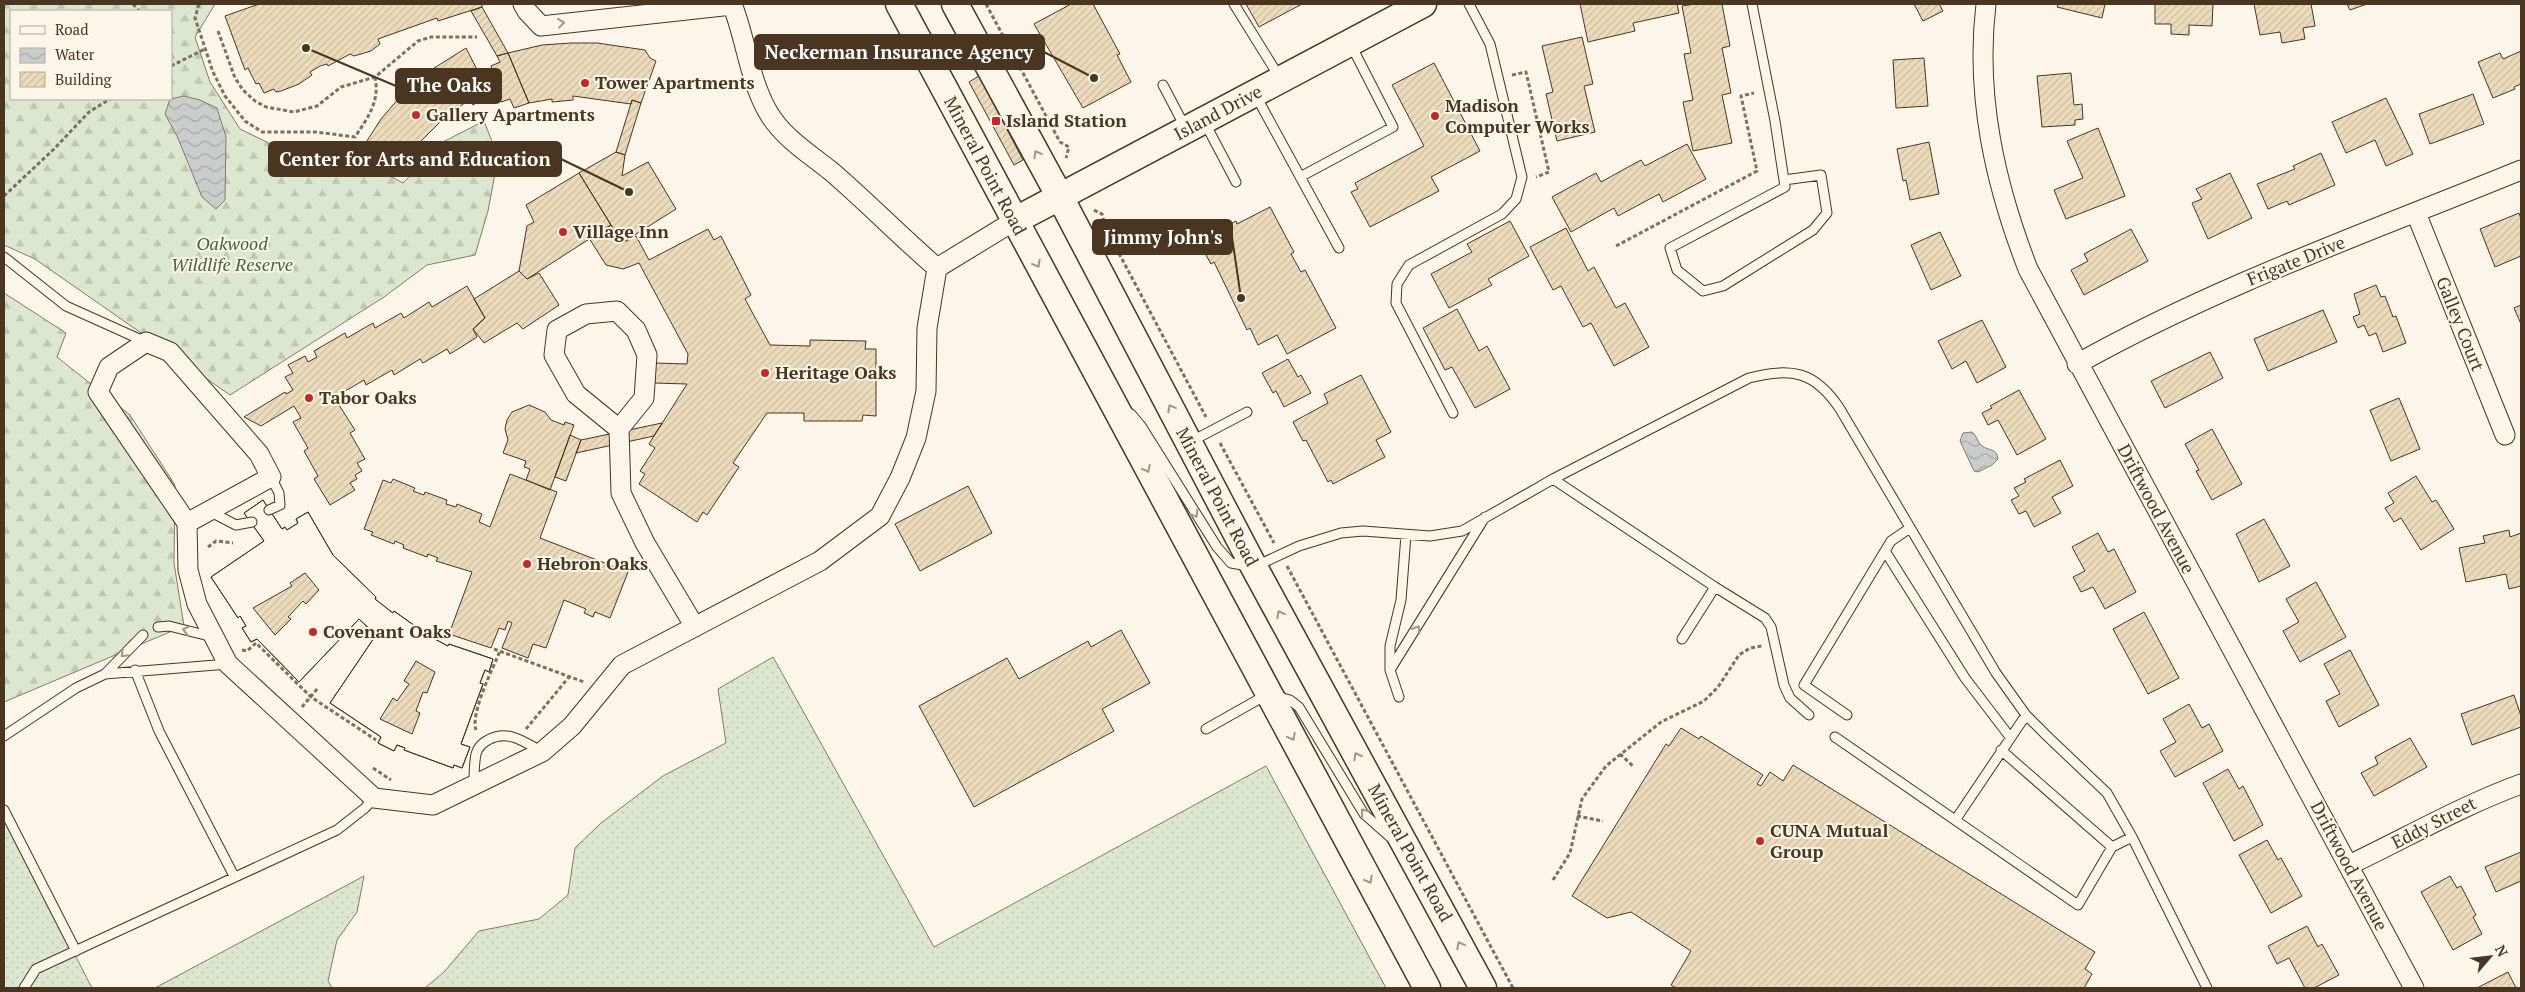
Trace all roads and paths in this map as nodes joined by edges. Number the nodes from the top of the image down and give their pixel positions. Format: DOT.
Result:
graph roads {
  1 [pos="199,4"];
  2 [pos="523,4"];
  3 [pos="732,4"];
  4 [pos="899,4"];
  5 [pos="955,4"];
  6 [pos="986,4"];
  7 [pos="1234,4"];
  8 [pos="1423,4"];
  9 [pos="1469,4"];
  10 [pos="1752,4"];
  11 [pos="1986,4"];
  12 [pos="218,31"];
  13 [pos="477,37"];
  14 [pos="1350,43"];
  15 [pos="205,49"];
  16 [pos="172,66"];
  17 [pos="1509,67"];
  18 [pos="375,77"];
  19 [pos="1281,79"];
  20 [pos="1753,84"];
  21 [pos="1163,85"];
  22 [pos="1255,93"];
  23 [pos="108,100"];
  24 [pos="1195,125"];
  25 [pos="1065,156"];
  26 [pos="2521,170"];
  27 [pos="1300,177"];
  28 [pos="1784,180"];
  29 [pos="1236,182"];
  30 [pos="1534,184"];
  31 [pos="4,196"];
  32 [pos="1060,197"];
  33 [pos="2416,213"];
  34 [pos="1102,214"];
  35 [pos="1014,222"];
  36 [pos="1616,246"];
  37 [pos="1339,248"];
  38 [pos="4,256"];
  39 [pos="937,268"];
  40 [pos="146,342"];
  41 [pos="2077,364"];
  42 [pos="1097,374"];
  43 [pos="1247,412"];
  44 [pos="1453,413"];
  45 [pos="619,429"];
  46 [pos="1213,430"];
  47 [pos="2505,435"];
  48 [pos="1189,443"];
  49 [pos="271,477"];
  50 [pos="1553,479"];
  51 [pos="269,510"];
  52 [pos="209,511"];
  53 [pos="1486,516"];
  54 [pos="252,522"];
  55 [pos="187,523"];
  56 [pos="1910,528"];
  57 [pos="1268,532"];
  58 [pos="1406,536"];
  59 [pos="233,543"];
  60 [pos="1884,550"];
  61 [pos="204,551"];
  62 [pos="1254,568"];
  63 [pos="1292,574"];
  64 [pos="1716,587"];
  65 [pos="158,627"];
  66 [pos="695,627"];
  67 [pos="143,635"];
  68 [pos="214,637"];
  69 [pos="1682,639"];
  70 [pos="1762,646"];
  71 [pos="494,649"];
  72 [pos="241,650"];
  73 [pos="500,651"];
  74 [pos="228,664"];
  75 [pos="135,670"];
  76 [pos="1390,670"];
  77 [pos="105,674"];
  78 [pos="569,677"];
  79 [pos="585,682"];
  80 [pos="318,688"];
  81 [pos="1268,694"];
  82 [pos="311,697"];
  83 [pos="1399,697"];
  84 [pos="299,711"];
  85 [pos="1809,715"];
  86 [pos="1847,715"];
  87 [pos="2026,715"];
  88 [pos="518,728"];
  89 [pos="1206,729"];
  90 [pos="480,735"];
  91 [pos="4,736"];
  92 [pos="1835,737"];
  93 [pos="2010,737"];
  94 [pos="376,740"];
  95 [pos="2001,750"];
  96 [pos="542,752"];
  97 [pos="1620,754"];
  98 [pos="368,765"];
  99 [pos="1634,767"];
  100 [pos="398,784"];
  101 [pos="2521,784"];
  102 [pos="474,787"];
  103 [pos="374,798"];
  104 [pos="4,810"];
  105 [pos="1577,816"];
  106 [pos="1956,819"];
  107 [pos="1603,822"];
  108 [pos="2132,837"];
  109 [pos="2112,847"];
  110 [pos="1412,858"];
  111 [pos="2349,866"];
  112 [pos="234,876"];
  113 [pos="1553,880"];
  114 [pos="76,951"];
  115 [pos="24,988"];
  116 [pos="1427,988"];
  117 [pos="1483,988"];
  118 [pos="1513,988"];
  119 [pos="2207,988"];
  120 [pos="2414,988"];
  1 -- 15 [label="path"];
  2 -- 3 [label="street, one-way"];
  3 -- 39 [label="street"];
  4 -- 35 [label="main road, Mineral Point Road"];
  32 -- 5 [label="main road, Mineral Point Road, one-way"];
  6 -- 25 [label="path"];
  7 -- 19 [label="lane"];
  8 -- 14 [label="main road, Island Drive"];
  9 -- 44 [label="lane"];
  10 -- 28 [label="lane"];
  11 -- 41 [label="street, Driftwood Avenue"];
  12 -- 18 [label="path"];
  13 -- 18 [label="path"];
  14 -- 19 [label="main road, Island Drive"];
  14 -- 27 [label="lane"];
  15 -- 16 [label="path"];
  15 -- 18 [label="path"];
  17 -- 30 [label="path"];
  19 -- 22 [label="main road, Island Drive"];
  20 -- 36 [label="path"];
  21 -- 24 [label="lane"];
  22 -- 24 [label="main road, Island Drive"];
  22 -- 27 [label="lane"];
  23 -- 31 [label="path"];
  24 -- 29 [label="lane"];
  24 -- 32 [label="main road, Island Drive"];
  26 -- 33 [label="street, Frigate Drive"];
  27 -- 37 [label="lane"];
  28 -- 28 [label="lane"];
  32 -- 35 [label="main road, Island Drive"];
  48 -- 32 [label="main road, Mineral Point Road, one-way"];
  33 -- 41 [label="street, Frigate Drive"];
  33 -- 47 [label="street, Galley Court"];
  34 -- 46 [label="path"];
  35 -- 39 [label="street"];
  35 -- 42 [label="main road, Mineral Point Road, one-way"];
  38 -- 40 [label="lane"];
  39 -- 66 [label="street"];
  40 -- 49 [label="street"];
  40 -- 55 [label="street"];
  41 -- 111 [label="street, Driftwood Avenue"];
  42 -- 62 [label="lane, one-way"];
  42 -- 81 [label="main road, Mineral Point Road, one-way"];
  43 -- 46 [label="lane"];
  45 -- 45 [label="street"];
  45 -- 66 [label="street"];
  46 -- 48 [label="lane"];
  46 -- 57 [label="path"];
  48 -- 62 [label="main road, Mineral Point Road"];
  49 -- 51 [label="lane"];
  49 -- 52 [label="street"];
  50 -- 53 [label="lane"];
  50 -- 56 [label="lane"];
  50 -- 64 [label="lane"];
  52 -- 54 [label="lane"];
  52 -- 55 [label="street"];
  53 -- 58 [label="lane"];
  76 -- 53 [label="lane, one-way"];
  55 -- 68 [label="street"];
  56 -- 60 [label="lane"];
  56 -- 87 [label="lane"];
  58 -- 62 [label="lane"];
  58 -- 76 [label="lane"];
  59 -- 61 [label="path"];
  60 -- 86 [label="lane"];
  60 -- 93 [label="lane"];
  110 -- 62 [label="main road, Mineral Point Road, one-way"];
  63 -- 118 [label="path"];
  64 -- 69 [label="lane"];
  64 -- 85 [label="lane"];
  68 -- 65 [label="lane, one-way"];
  66 -- 96 [label="street"];
  67 -- 77 [label="lane, one-way"];
  68 -- 74 [label="street"];
  70 -- 97 [label="path"];
  71 -- 73 [label="path"];
  72 -- 82 [label="path"];
  73 -- 78 [label="path"];
  73 -- 90 [label="path"];
  74 -- 75 [label="lane"];
  74 -- 103 [label="street"];
  75 -- 77 [label="lane"];
  75 -- 112 [label="lane"];
  76 -- 83 [label="lane"];
  77 -- 91 [label="lane"];
  78 -- 79 [label="path"];
  78 -- 88 [label="path"];
  80 -- 82 [label="path"];
  81 -- 89 [label="lane"];
  110 -- 81 [label="lane, one-way"];
  81 -- 116 [label="main road, Mineral Point Road, one-way"];
  82 -- 84 [label="path"];
  82 -- 94 [label="path"];
  87 -- 93 [label="lane"];
  87 -- 108 [label="lane"];
  92 -- 106 [label="lane"];
  93 -- 95 [label="lane"];
  95 -- 106 [label="lane"];
  95 -- 109 [label="lane"];
  96 -- 102 [label="street"];
  96 -- 102 [label="lane"];
  97 -- 99 [label="path"];
  97 -- 105 [label="path"];
  98 -- 100 [label="path"];
  101 -- 111 [label="street, Eddy Street"];
  102 -- 103 [label="street"];
  103 -- 112 [label="lane"];
  104 -- 114 [label="lane"];
  105 -- 107 [label="path"];
  105 -- 113 [label="path"];
  106 -- 109 [label="lane"];
  108 -- 109 [label="lane"];
  108 -- 119 [label="lane"];
  117 -- 110 [label="main road, Mineral Point Road, one-way"];
  111 -- 120 [label="street, Driftwood Avenue"];
  112 -- 114 [label="lane"];
  114 -- 115 [label="lane"];
}
